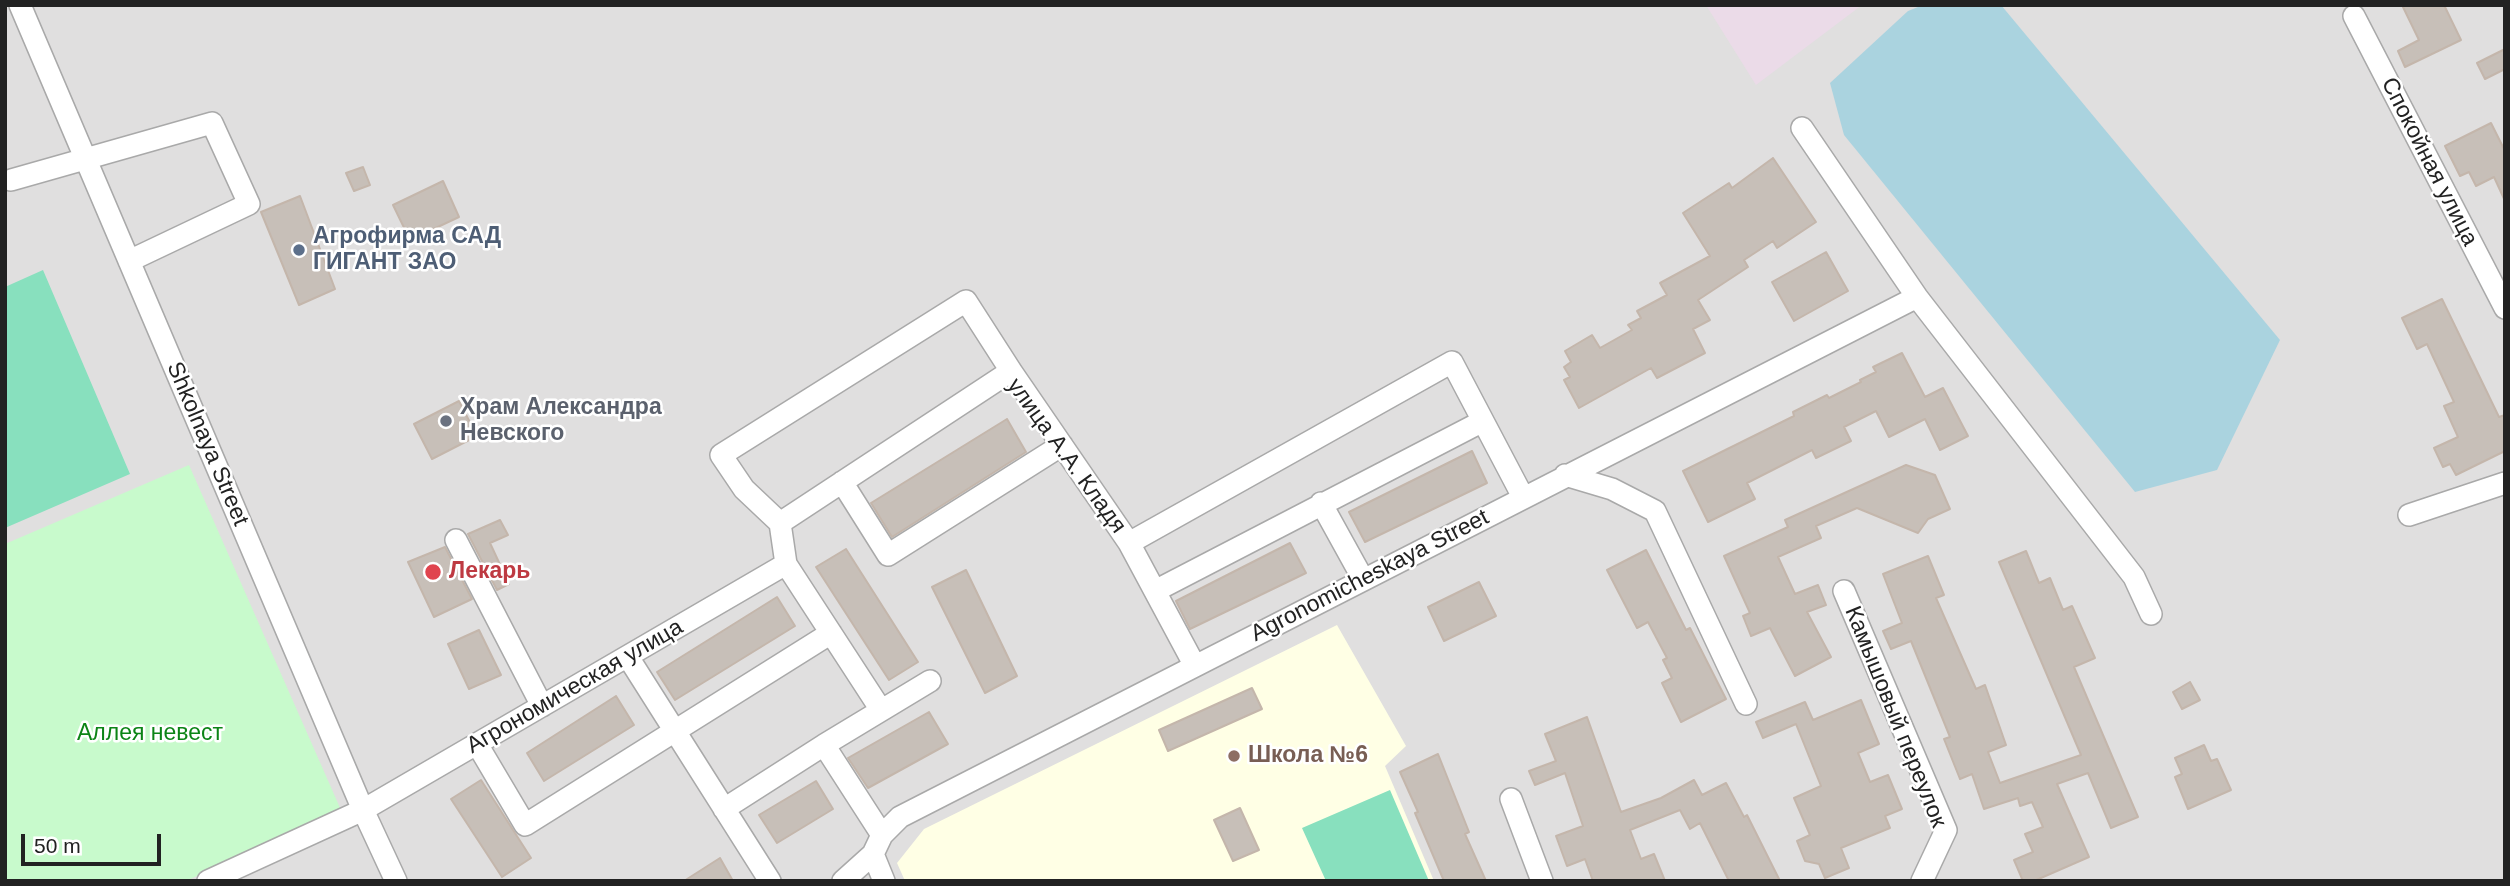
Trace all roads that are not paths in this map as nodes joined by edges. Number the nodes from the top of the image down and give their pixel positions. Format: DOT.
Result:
graph roads {
  1 [pos="20,5"];
  2 [pos="2354,16"];
  3 [pos="1802,128"];
  4 [pos="85,157"];
  5 [pos="11,180"];
  6 [pos="129,261"];
  7 [pos="1917,297"];
  8 [pos="2505,309"];
  9 [pos="1011,370"];
  10 [pos="1483,421"];
  11 [pos="1062,445"];
  12 [pos="1565,475"];
  13 [pos="842,482"];
  14 [pos="2505,483"];
  15 [pos="1523,497"];
  16 [pos="1321,503"];
  17 [pos="2409,515"];
  18 [pos="780,523"];
  19 [pos="456,540"];
  20 [pos="1129,543"];
  21 [pos="786,564"];
  22 [pos="1363,579"];
  23 [pos="1844,591"];
  24 [pos="1155,592"];
  25 [pos="2151,614"];
  26 [pos="831,633"];
  27 [pos="628,657"];
  28 [pos="1195,666"];
  29 [pos="930,681"];
  30 [pos="1746,704"];
  31 [pos="541,706"];
  32 [pos="881,710"];
  33 [pos="675,731"];
  34 [pos="477,744"];
  35 [pos="824,746"];
  36 [pos="1511,799"];
  37 [pos="724,808"];
  38 [pos="363,810"];
  39 [pos="877,845"];
  40 [pos="208,881"];
  41 [pos="396,881"];
  42 [pos="770,881"];
  43 [pos="843,881"];
  44 [pos="884,881"];
  45 [pos="1542,881"];
  46 [pos="1922,881"];
  1 -- 4 [label="street, Shkolnaya Street"];
  2 -- 8 [label="street, Спокойная улица"];
  3 -- 7 [label="street"];
  4 -- 5 [label="street"];
  4 -- 6 [label="street, Shkolnaya Street"];
  4 -- 6 [label="street"];
  6 -- 38 [label="street, Shkolnaya Street"];
  7 -- 12 [label="street, Agronomicheskaya Street"];
  7 -- 25 [label="street"];
  9 -- 11 [label="street, улица А.А. Кладя"];
  9 -- 13 [label="street, улица А.А. Кладя"];
  9 -- 18 [label="street"];
  10 -- 15 [label="street"];
  10 -- 16 [label="street"];
  10 -- 20 [label="street"];
  11 -- 13 [label="street"];
  11 -- 20 [label="street, улица А.А. Кладя"];
  12 -- 15 [label="street, Agronomicheskaya Street"];
  12 -- 30 [label="street"];
  13 -- 18 [label="street, улица А.А. Кладя"];
  14 -- 17 [label="street"];
  15 -- 22 [label="street, Agronomicheskaya Street"];
  16 -- 22 [label="street"];
  16 -- 24 [label="street"];
  18 -- 21 [label="street"];
  19 -- 31 [label="street"];
  20 -- 24 [label="street, улица А.А. Кладя"];
  21 -- 26 [label="street"];
  21 -- 27 [label="street, Агрономическая улица"];
  22 -- 28 [label="street, Agronomicheskaya Street"];
  23 -- 46 [label="street, Камышовый переулок"];
  24 -- 28 [label="street, улица А.А. Кладя"];
  26 -- 32 [label="street"];
  26 -- 33 [label="street"];
  27 -- 31 [label="street, Агрономическая улица"];
  27 -- 33 [label="street"];
  28 -- 39 [label="street, Agronomicheskaya Street"];
  29 -- 32 [label="street"];
  31 -- 34 [label="street, Агрономическая улица"];
  32 -- 35 [label="street"];
  33 -- 34 [label="street"];
  33 -- 37 [label="street"];
  34 -- 38 [label="street, Агрономическая улица"];
  35 -- 37 [label="street"];
  35 -- 39 [label="street"];
  36 -- 45 [label="street"];
  37 -- 42 [label="street"];
  38 -- 40 [label="street, Агрономическая улица"];
  38 -- 41 [label="street, Shkolnaya Street"];
  39 -- 43 [label="street, Agronomicheskaya Street"];
  39 -- 44 [label="street"];
}
